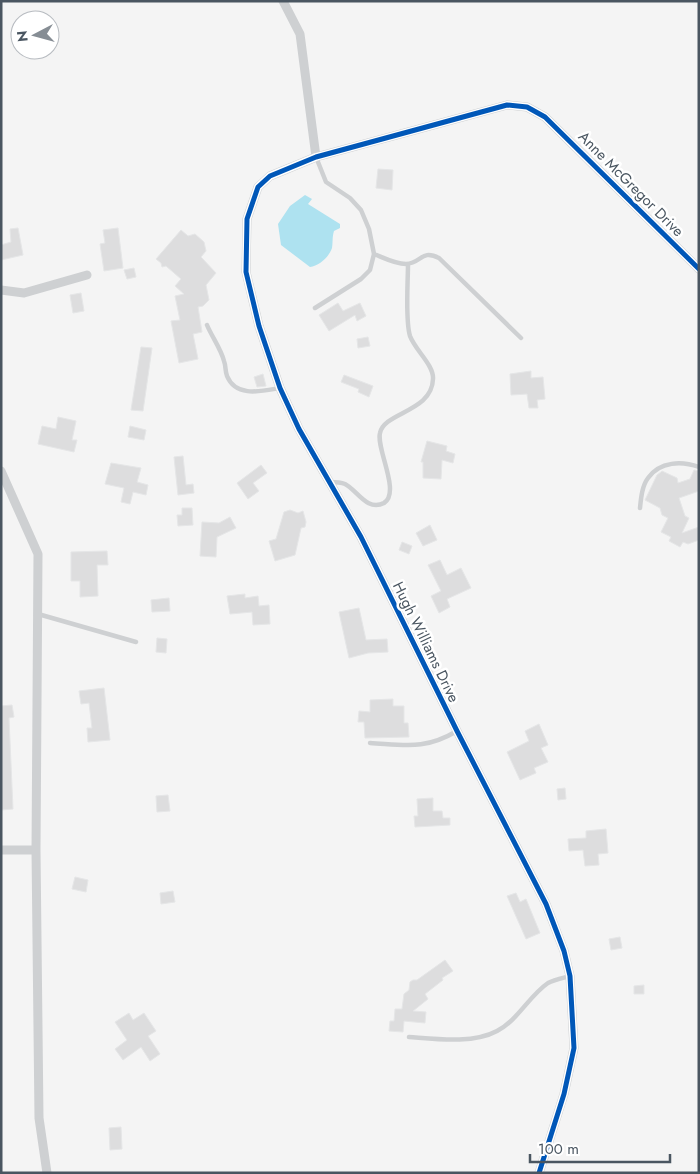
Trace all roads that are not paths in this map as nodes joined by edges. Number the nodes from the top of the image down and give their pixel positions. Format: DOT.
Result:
graph roads {
  1 [pos="283,1"];
  2 [pos="546,117"];
  3 [pos="316,157"];
  4 [pos="374,254"];
  5 [pos="408,264"];
  6 [pos="699,269"];
  7 [pos="87,275"];
  8 [pos="1,290"];
  9 [pos="315,308"];
  10 [pos="207,325"];
  11 [pos="521,338"];
  12 [pos="280,388"];
  13 [pos="699,467"];
  14 [pos="1,471"];
  15 [pos="329,482"];
  16 [pos="640,508"];
  17 [pos="38,614"];
  18 [pos="136,642"];
  19 [pos="457,732"];
  20 [pos="370,743"];
  21 [pos="1,850"];
  22 [pos="36,850"];
  23 [pos="570,976"];
  24 [pos="409,1037"];
  25 [pos="47,1173"];
  26 [pos="539,1173"];
  1 -- 3 [label="street"];
  2 -- 3 [label="street, Hugh Williams Drive"];
  2 -- 6 [label="street, Anne McGregor Drive"];
  3 -- 4 [label="lane"];
  3 -- 12 [label="street, Hugh Williams Drive"];
  4 -- 5 [label="lane"];
  4 -- 9 [label="lane"];
  5 -- 11 [label="lane"];
  5 -- 15 [label="lane"];
  7 -- 8 [label="street"];
  10 -- 12 [label="lane"];
  12 -- 15 [label="street, Hugh Williams Drive"];
  13 -- 16 [label="lane"];
  14 -- 17 [label="street"];
  15 -- 19 [label="street, Hugh Williams Drive"];
  17 -- 18 [label="lane"];
  17 -- 22 [label="street"];
  19 -- 20 [label="lane"];
  19 -- 23 [label="street, Hugh Williams Drive"];
  21 -- 22 [label="street"];
  22 -- 25 [label="street"];
  23 -- 24 [label="lane"];
  23 -- 26 [label="street, Hugh Williams Drive"];
}
